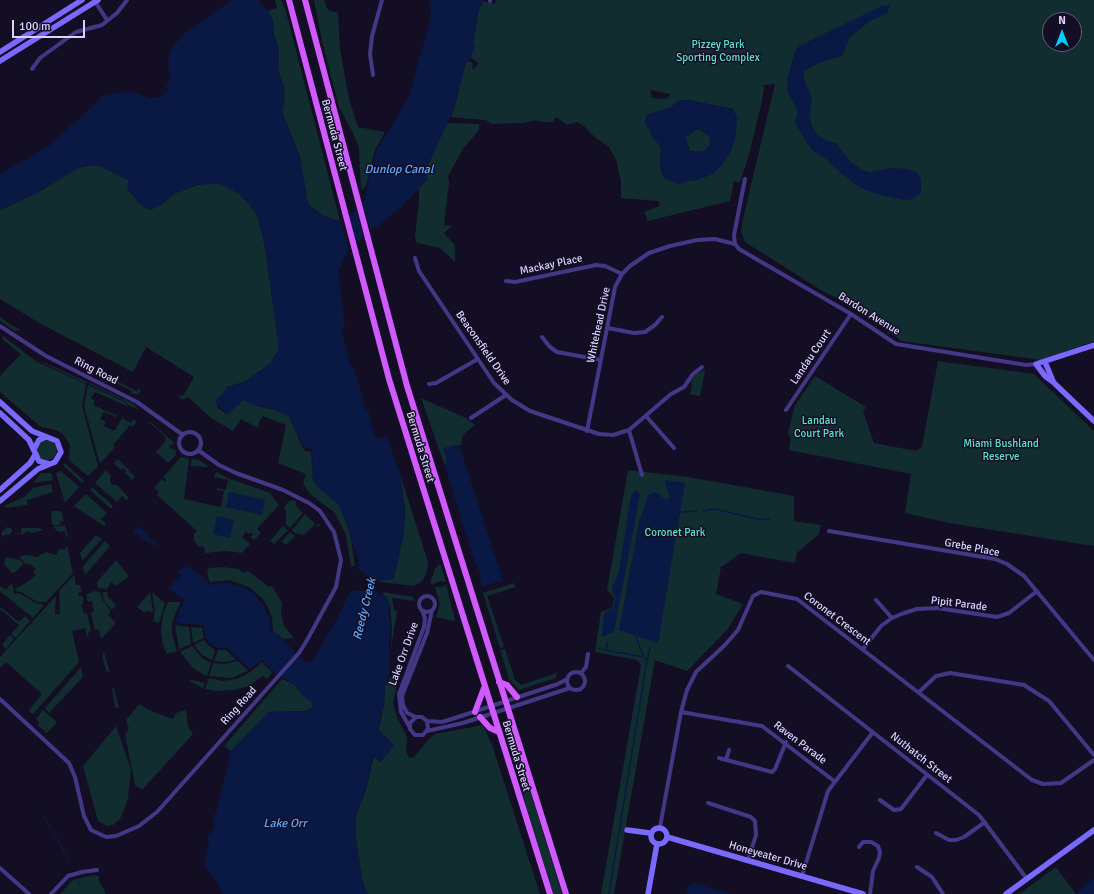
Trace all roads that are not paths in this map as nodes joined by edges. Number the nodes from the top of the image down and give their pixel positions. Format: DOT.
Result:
graph roads {
  1 [pos="82,0"];
  2 [pos="127,0"];
  3 [pos="289,0"];
  4 [pos="305,0"];
  5 [pos="382,0"];
  6 [pos="96,1"];
  7 [pos="107,20"];
  8 [pos="0,52"];
  9 [pos="0,61"];
  10 [pos="32,69"];
  11 [pos="373,76"];
  12 [pos="745,180"];
  13 [pos="735,244"];
  14 [pos="415,258"];
  15 [pos="622,274"];
  16 [pos="506,281"];
  17 [pos="851,314"];
  18 [pos="662,317"];
  19 [pos="0,326"];
  20 [pos="608,328"];
  21 [pos="542,337"];
  22 [pos="1094,345"];
  23 [pos="478,359"];
  24 [pos="601,360"];
  25 [pos="1045,362"];
  26 [pos="1036,364"];
  27 [pos="702,367"];
  28 [pos="1053,382"];
  29 [pos="428,384"];
  30 [pos="506,395"];
  31 [pos="0,402"];
  32 [pos="786,410"];
  33 [pos="0,414"];
  34 [pos="646,416"];
  35 [pos="471,418"];
  36 [pos="1093,419"];
  37 [pos="629,430"];
  38 [pos="587,431"];
  39 [pos="183,435"];
  40 [pos="46,437"];
  41 [pos="674,448"];
  42 [pos="198,450"];
  43 [pos="35,452"];
  44 [pos="49,464"];
  45 [pos="642,475"];
  46 [pos="0,490"];
  47 [pos="0,501"];
  48 [pos="830,531"];
  49 [pos="1037,591"];
  50 [pos="876,600"];
  51 [pos="422,610"];
  52 [pos="432,610"];
  53 [pos="892,618"];
  54 [pos="862,649"];
  55 [pos="588,654"];
  56 [pos="1094,660"];
  57 [pos="788,666"];
  58 [pos="581,673"];
  59 [pos="567,679"];
  60 [pos="500,682"];
  61 [pos="484,688"];
  62 [pos="570,688"];
  63 [pos="918,692"];
  64 [pos="517,697"];
  65 [pos="0,699"];
  66 [pos="506,701"];
  67 [pos="508,708"];
  68 [pos="492,710"];
  69 [pos="475,712"];
  70 [pos="681,712"];
  71 [pos="416,717"];
  72 [pos="480,717"];
  73 [pos="427,721"];
  74 [pos="409,726"];
  75 [pos="428,732"];
  76 [pos="499,732"];
  77 [pos="873,732"];
  78 [pos="786,742"];
  79 [pos="729,750"];
  80 [pos="1094,755"];
  81 [pos="719,758"];
  82 [pos="726,760"];
  83 [pos="1094,760"];
  84 [pos="928,775"];
  85 [pos="834,781"];
  86 [pos="880,800"];
  87 [pos="708,802"];
  88 [pos="985,822"];
  89 [pos="660,827"];
  90 [pos="627,830"];
  91 [pos="1094,830"];
  92 [pos="650,833"];
  93 [pos="936,833"];
  94 [pos="667,837"];
  95 [pos="657,844"];
  96 [pos="859,847"];
  97 [pos="748,860"];
  98 [pos="917,867"];
  99 [pos="0,868"];
  100 [pos="96,870"];
  101 [pos="802,876"];
  102 [pos="1028,879"];
  103 [pos="30,894"];
  104 [pos="51,894"];
  105 [pos="550,894"];
  106 [pos="566,894"];
  107 [pos="648,894"];
  108 [pos="863,894"];
  109 [pos="870,894"];
  110 [pos="944,894"];
  111 [pos="1006,894"];
  1 -- 8 [label="street"];
  2 -- 7 [label="street"];
  3 -- 61 [label="main road, Bermuda Street"];
  4 -- 60 [label="main road, Bermuda Street"];
  5 -- 11 [label="street"];
  6 -- 7 [label="street"];
  6 -- 9 [label="street"];
  7 -- 10 [label="street"];
  12 -- 13 [label="street"];
  13 -- 15 [label="street, Whitehead Drive"];
  13 -- 17 [label="street, Bardon Avenue"];
  14 -- 23 [label="street, Beaconsfield Drive"];
  15 -- 16 [label="street, Mackay Place"];
  15 -- 20 [label="street, Whitehead Drive"];
  17 -- 26 [label="street, Bardon Avenue"];
  17 -- 32 [label="street, Landau Court"];
  18 -- 20 [label="street"];
  19 -- 39 [label="street, Ring Road"];
  20 -- 24 [label="street, Whitehead Drive"];
  21 -- 24 [label="street"];
  22 -- 25 [label="street, Bardon Avenue"];
  23 -- 29 [label="street"];
  23 -- 30 [label="street, Beaconsfield Drive"];
  24 -- 38 [label="street, Whitehead Drive"];
  25 -- 26 [label="street, Bardon Avenue"];
  25 -- 28 [label="street"];
  26 -- 28 [label="street"];
  27 -- 34 [label="street, Beaconsfield Drive"];
  28 -- 36 [label="street"];
  30 -- 35 [label="street"];
  30 -- 38 [label="street, Beaconsfield Drive"];
  31 -- 40 [label="street"];
  33 -- 43 [label="street"];
  34 -- 37 [label="street, Beaconsfield Drive"];
  34 -- 41 [label="street"];
  37 -- 38 [label="street, Beaconsfield Drive"];
  37 -- 45 [label="street"];
  39 -- 42 [label="street, Ring Road"];
  39 -- 42 [label="street, Ring Road"];
  40 -- 43 [label="street"];
  40 -- 44 [label="street"];
  42 -- 65 [label="street, Ring Road"];
  43 -- 44 [label="street"];
  43 -- 46 [label="street"];
  44 -- 47 [label="street"];
  48 -- 49 [label="street, Grebe Place"];
  49 -- 53 [label="street, Pipit Parade"];
  49 -- 56 [label="street, Grebe Place"];
  50 -- 53 [label="street"];
  51 -- 52 [label="street"];
  51 -- 52 [label="street"];
  51 -- 74 [label="street, Lake Orr Drive"];
  52 -- 71 [label="street, Lake Orr Drive"];
  53 -- 54 [label="street, Pipit Parade"];
  54 -- 63 [label="street, Coronet Crescent"];
  54 -- 70 [label="street, Coronet Crescent"];
  55 -- 58 [label="street"];
  57 -- 77 [label="street, Nuthatch Street"];
  58 -- 59 [label="street"];
  58 -- 62 [label="street"];
  59 -- 62 [label="street"];
  59 -- 64 [label="street"];
  60 -- 64 [label="main road"];
  60 -- 66 [label="main road, Bermuda Street"];
  61 -- 68 [label="main road, Bermuda Street"];
  61 -- 69 [label="main road"];
  62 -- 67 [label="street"];
  63 -- 80 [label="street"];
  63 -- 83 [label="street, Coronet Crescent"];
  64 -- 66 [label="street"];
  66 -- 67 [label="main road, Bermuda Street"];
  66 -- 68 [label="street"];
  67 -- 68 [label="street"];
  67 -- 106 [label="main road, Bermuda Street"];
  68 -- 69 [label="street"];
  68 -- 72 [label="street"];
  68 -- 76 [label="main road, Bermuda Street"];
  69 -- 73 [label="street"];
  70 -- 78 [label="street, Raven Parade"];
  70 -- 89 [label="street, Coronet Crescent"];
  71 -- 73 [label="street"];
  71 -- 74 [label="street"];
  72 -- 75 [label="street"];
  72 -- 76 [label="main road"];
  73 -- 75 [label="street"];
  74 -- 75 [label="street"];
  76 -- 105 [label="main road, Bermuda Street"];
  77 -- 84 [label="street, Nuthatch Street"];
  77 -- 85 [label="street"];
  78 -- 82 [label="street"];
  78 -- 85 [label="street, Raven Parade"];
  79 -- 82 [label="street"];
  81 -- 82 [label="street"];
  84 -- 86 [label="street"];
  84 -- 88 [label="street, Nuthatch Street"];
  85 -- 101 [label="street"];
  87 -- 97 [label="street"];
  88 -- 93 [label="street"];
  88 -- 102 [label="street, Nuthatch Street"];
  89 -- 92 [label="street"];
  89 -- 94 [label="street"];
  90 -- 92 [label="street"];
  91 -- 102 [label="street"];
  92 -- 95 [label="street"];
  94 -- 95 [label="street"];
  94 -- 97 [label="street, Honeyeater Drive"];
  95 -- 107 [label="street"];
  96 -- 109 [label="street"];
  97 -- 101 [label="street, Honeyeater Drive"];
  98 -- 110 [label="street"];
  99 -- 103 [label="street"];
  100 -- 104 [label="street"];
  101 -- 108 [label="street, Honeyeater Drive"];
  102 -- 111 [label="street"];
}
